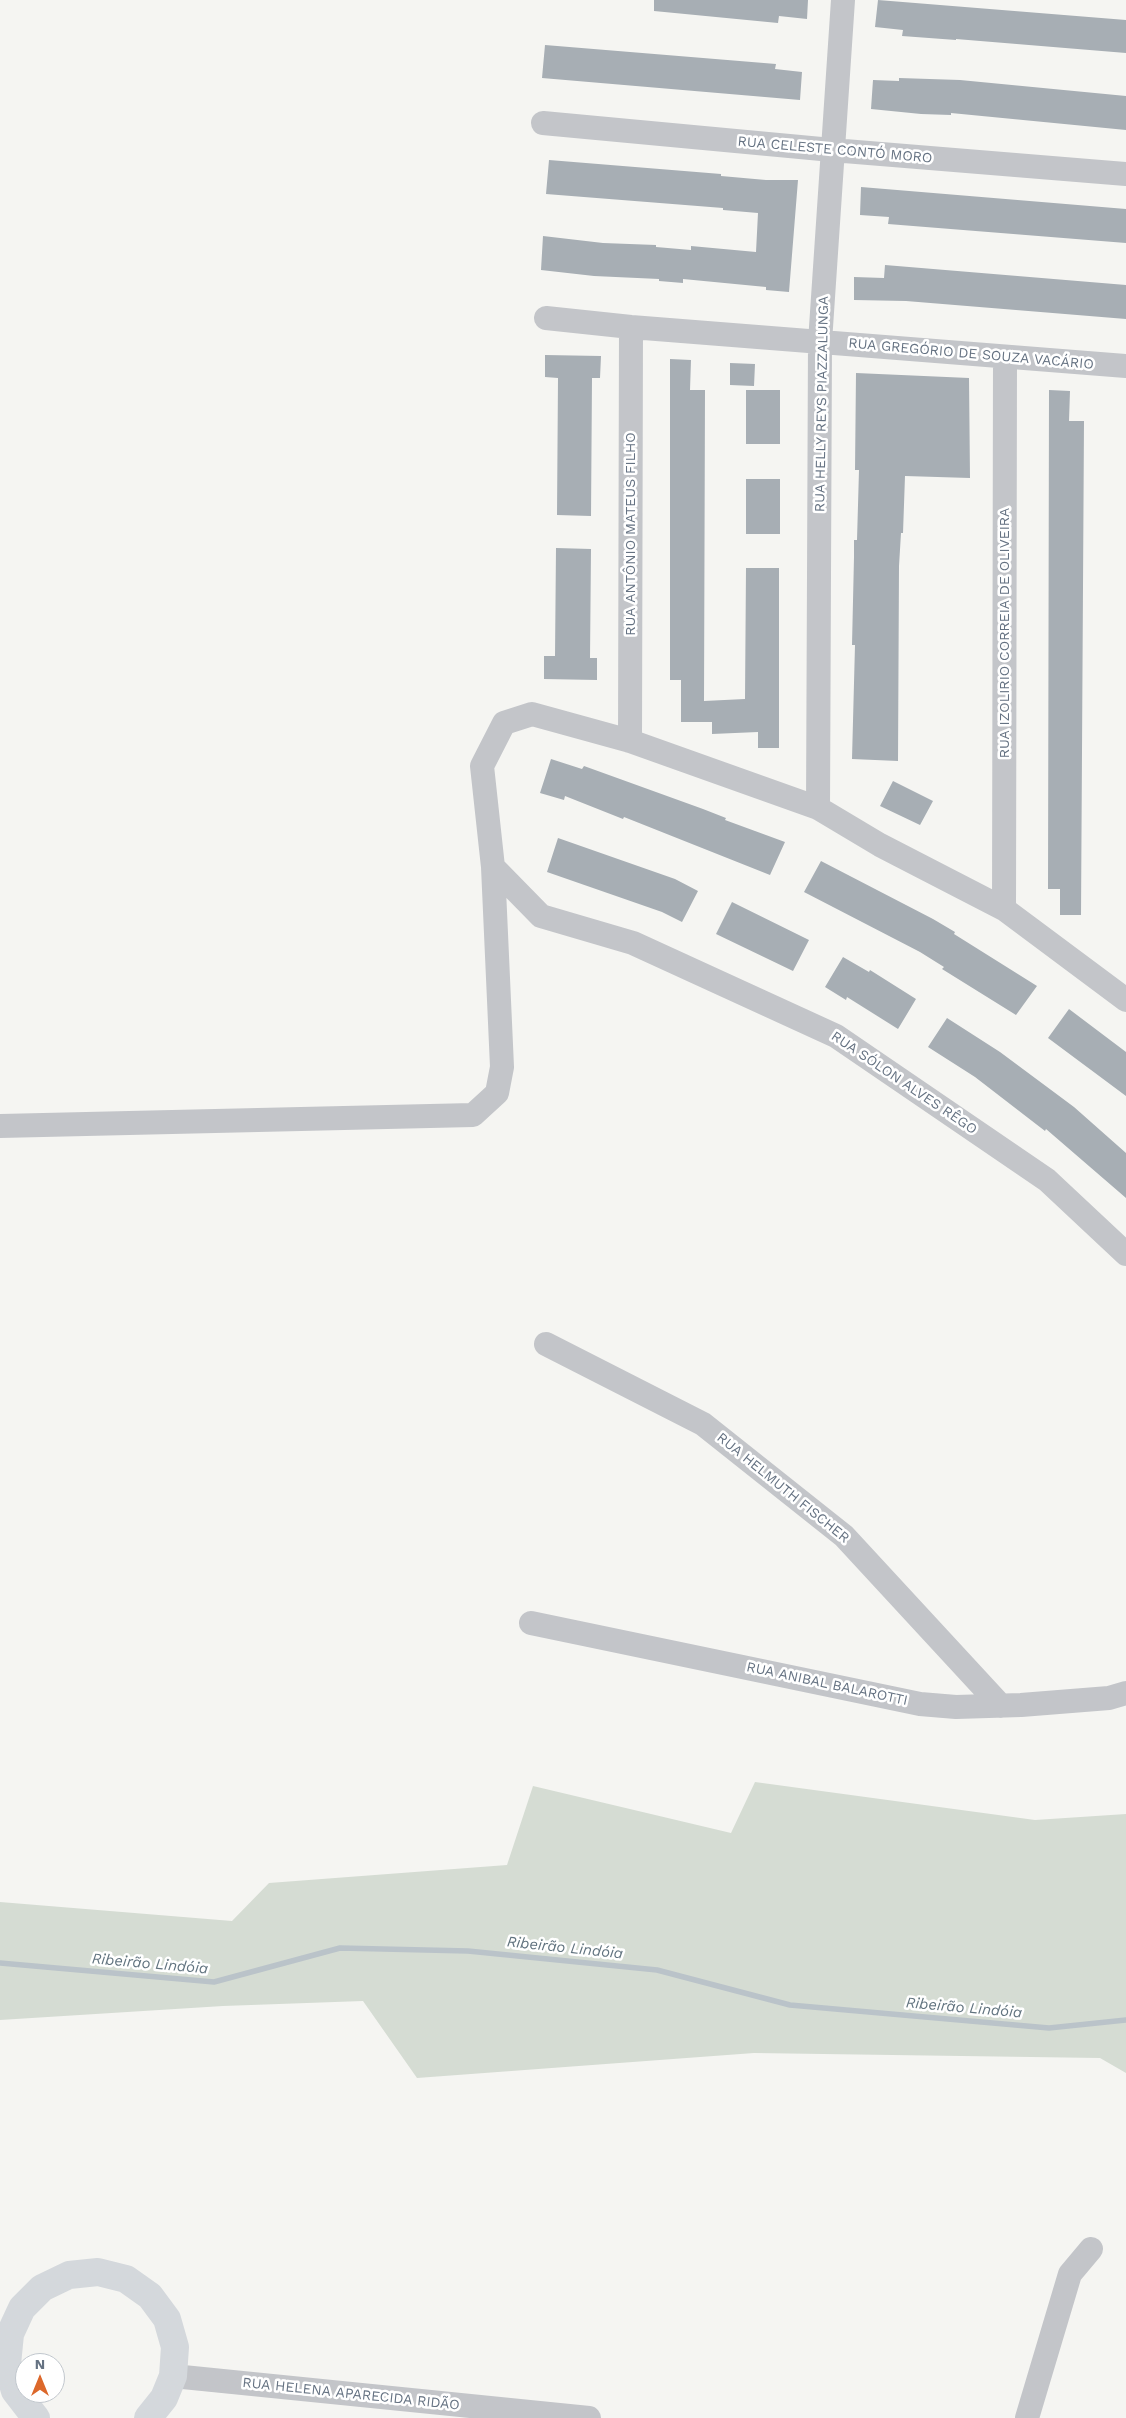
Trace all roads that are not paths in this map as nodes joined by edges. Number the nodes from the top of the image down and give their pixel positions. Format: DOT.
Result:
graph roads {
  1 [pos="843,0"];
  2 [pos="543,123"];
  3 [pos="832,150"];
  4 [pos="1126,174"];
  5 [pos="546,318"];
  6 [pos="631,327"];
  7 [pos="820,342"];
  8 [pos="1005,356"];
  9 [pos="1126,366"];
  10 [pos="630,741"];
  11 [pos="818,808"];
  12 [pos="492,867"];
  13 [pos="1004,909"];
  14 [pos="1126,1000"];
  15 [pos="0,1126"];
  16 [pos="1126,1254"];
  17 [pos="546,1344"];
  18 [pos="531,1623"];
  19 [pos="1126,1693"];
  20 [pos="1001,1706"];
  21 [pos="1092,2249"];
  22 [pos="8,2317"];
  23 [pos="173,2376"];
  24 [pos="36,2418"];
  25 [pos="148,2418"];
  26 [pos="589,2418"];
  27 [pos="1028,2418"];
  1 -- 3 [label="street, RUA HELLY REYS PIAZZALUNGA"];
  2 -- 3 [label="street, RUA CELESTE CONTÓ MORO"];
  3 -- 4 [label="street, RUA CELESTE CONTÓ MORO"];
  3 -- 7 [label="street, RUA HELLY REYS PIAZZALUNGA"];
  5 -- 6 [label="street, RUA GREGÓRIO DE SOUZA VACÁRIO"];
  6 -- 7 [label="street, RUA GREGÓRIO DE SOUZA VACÁRIO"];
  6 -- 10 [label="street, RUA ANTÔNIO MATEUS FILHO"];
  7 -- 8 [label="street, RUA GREGÓRIO DE SOUZA VACÁRIO"];
  7 -- 11 [label="street, RUA HELLY REYS PIAZZALUNGA"];
  8 -- 9 [label="street, RUA GREGÓRIO DE SOUZA VACÁRIO"];
  8 -- 13 [label="street, RUA IZOLIRIO CORREIA DE OLIVEIRA"];
  10 -- 11 [label="street"];
  10 -- 12 [label="street"];
  11 -- 13 [label="street"];
  12 -- 15 [label="street"];
  12 -- 16 [label="street, RUA SÓLON ALVES RÊGO"];
  13 -- 14 [label="street"];
  17 -- 20 [label="street, RUA HELMUTH FISCHER"];
  18 -- 20 [label="street, RUA ANIBAL BALAROTTI"];
  19 -- 20 [label="street, RUA ANIBAL BALAROTTI"];
  21 -- 27 [label="street"];
  22 -- 23 [label="street"];
  22 -- 24 [label="street"];
  23 -- 25 [label="street"];
  23 -- 26 [label="street, RUA HELENA APARECIDA RIDÃO"];
}
